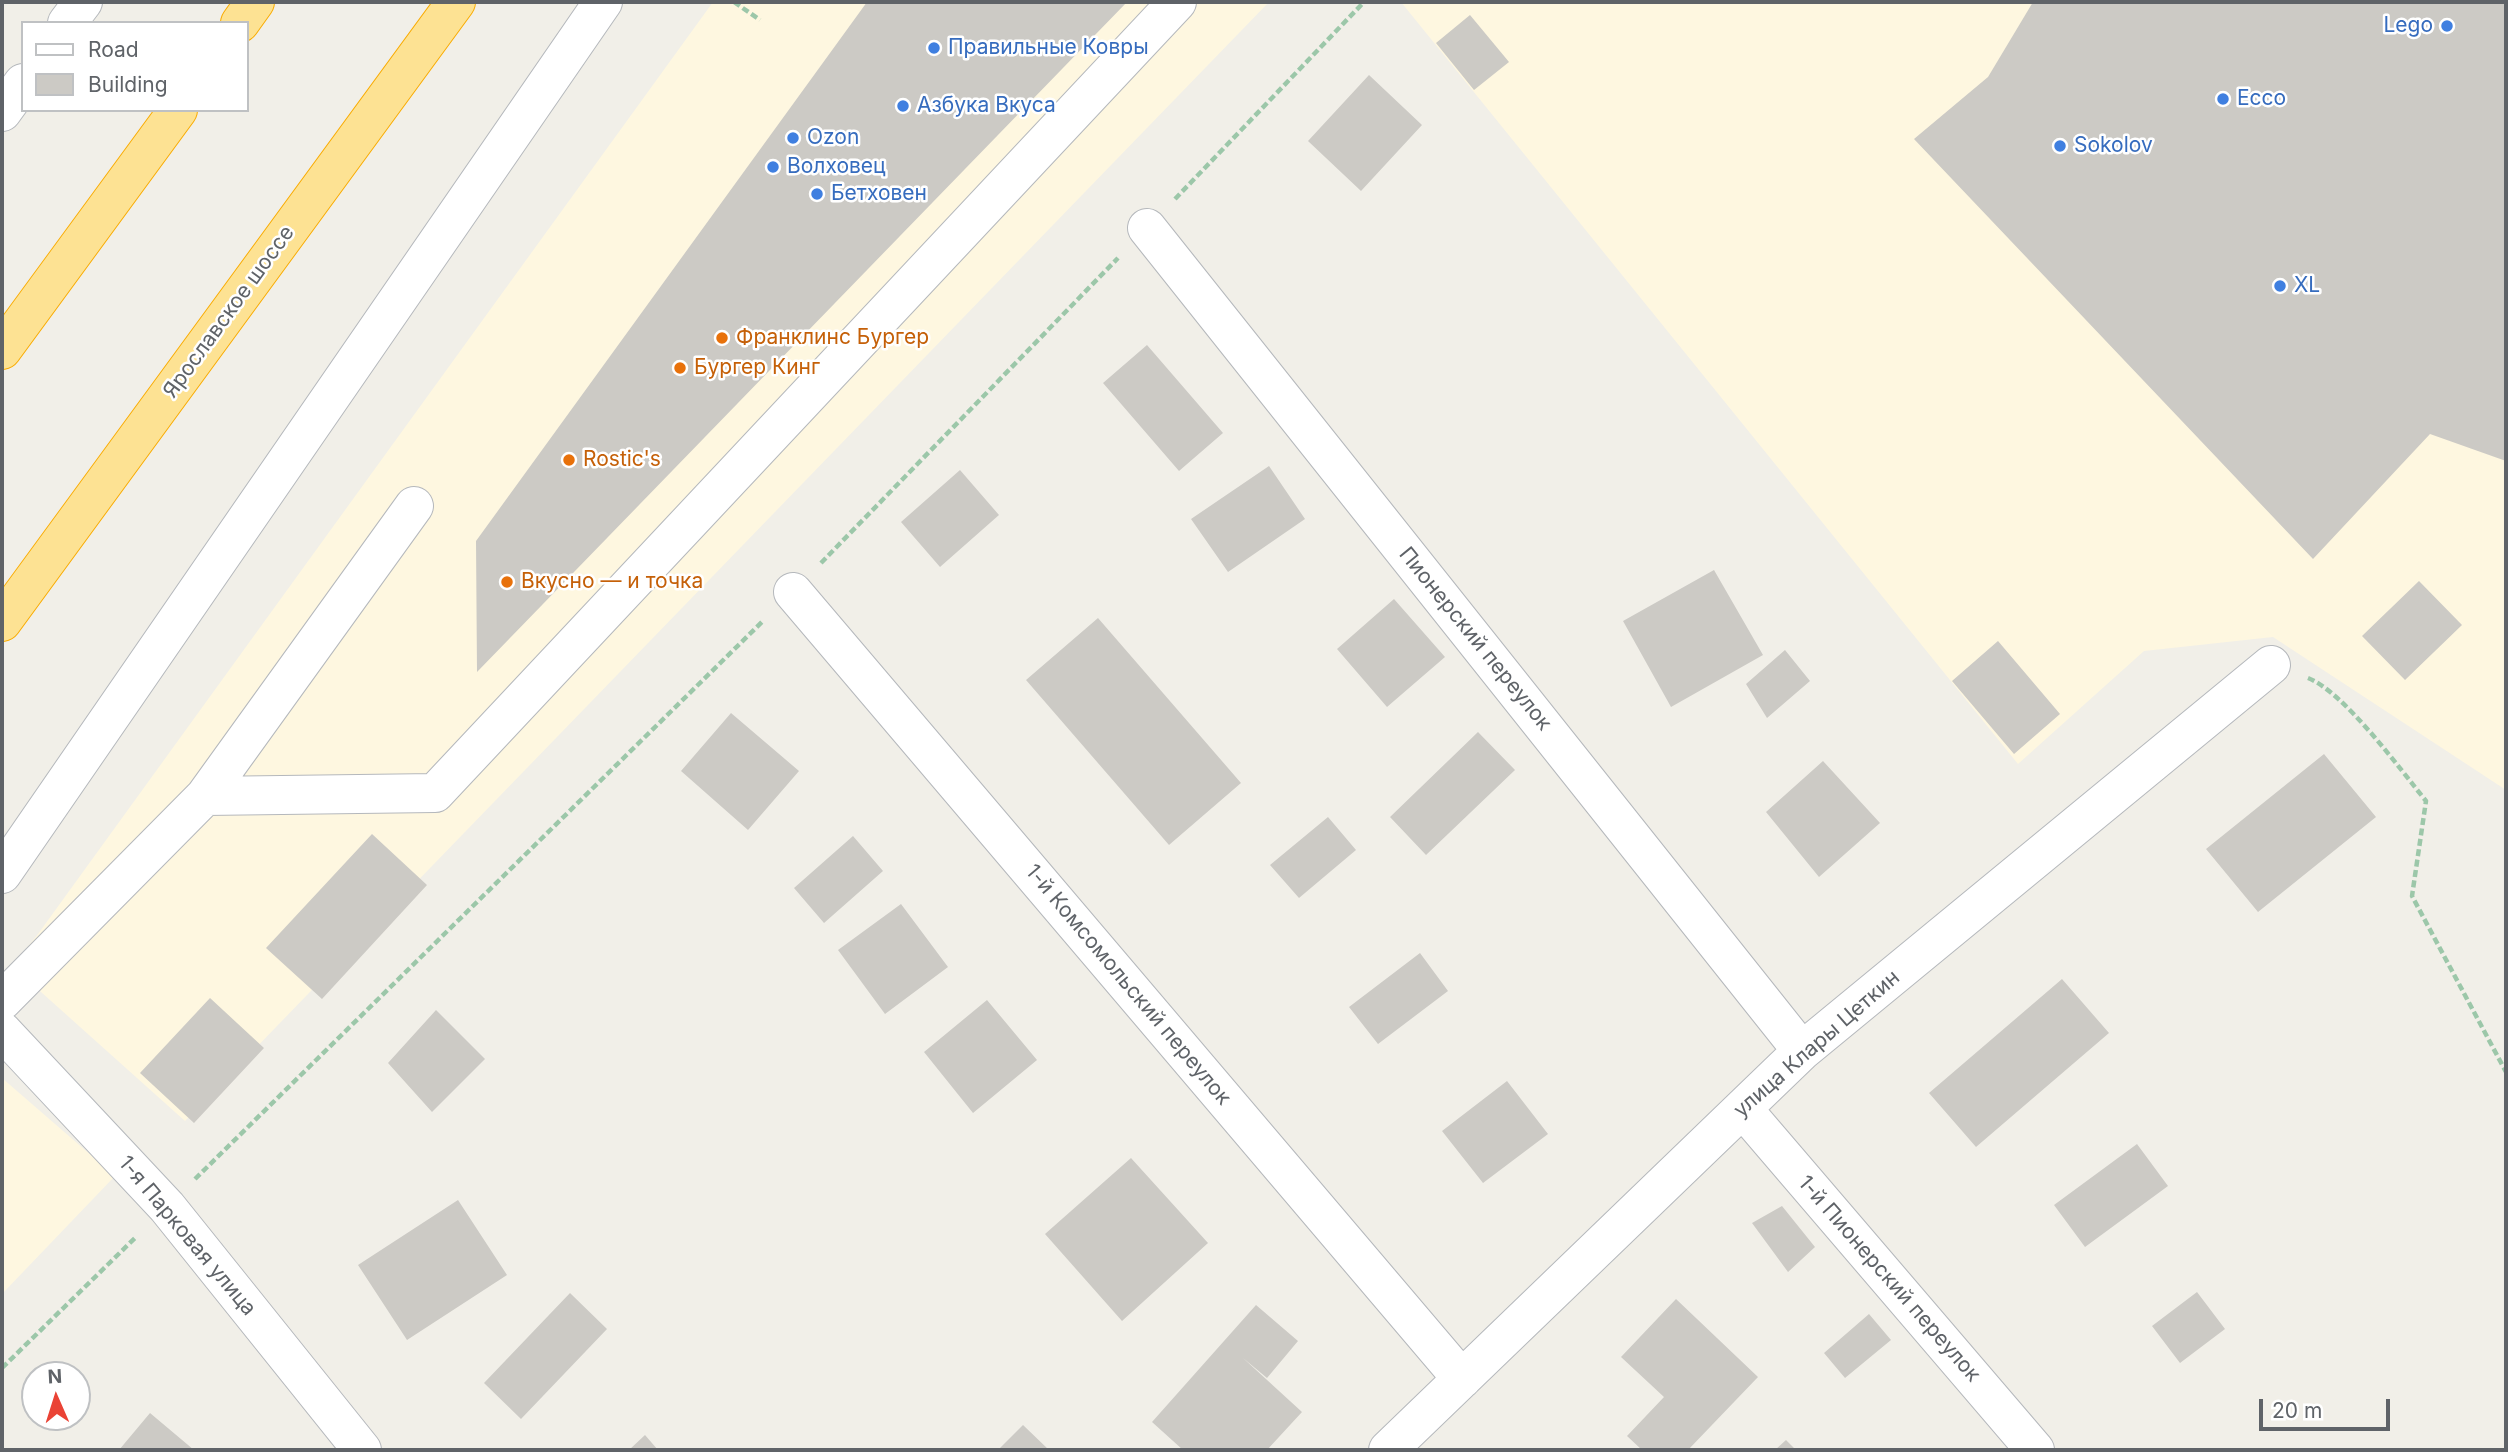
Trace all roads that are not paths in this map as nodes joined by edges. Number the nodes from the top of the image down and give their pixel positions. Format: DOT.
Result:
graph roads {
  1 [pos="83,2"];
  2 [pos="255,2"];
  3 [pos="456,2"];
  4 [pos="603,2"];
  5 [pos="1177,2"];
  6 [pos="69,21"];
  7 [pos="241,21"];
  8 [pos="21,86"];
  9 [pos="2,112"];
  10 [pos="177,112"];
  11 [pos="1147,228"];
  12 [pos="2,350"];
  13 [pos="414,506"];
  14 [pos="793,592"];
  15 [pos="2,622"];
  16 [pos="2271,665"];
  17 [pos="205,796"];
  18 [pos="2,874"];
  19 [pos="2,1001"];
  20 [pos="2,1031"];
  21 [pos="1802,1051"];
  22 [pos="1743,1109"];
  23 [pos="1462,1379"];
  24 [pos="362,1450"];
  25 [pos="1388,1450"];
  26 [pos="2035,1450"];
  1 -- 6 [label="street"];
  2 -- 7 [label="highway"];
  3 -- 15 [label="highway, Ярославское шоссе"];
  4 -- 18 [label="street"];
  5 -- 17 [label="street"];
  8 -- 9 [label="street"];
  10 -- 12 [label="highway"];
  11 -- 21 [label="street, Пионерский переулок"];
  13 -- 17 [label="street"];
  14 -- 23 [label="street, 1-й Комсомольский переулок"];
  16 -- 21 [label="street, улица Клары Цеткин"];
  17 -- 19 [label="street"];
  20 -- 24 [label="street, 1-я Парковая улица"];
  21 -- 22 [label="street, улица Клары Цеткин"];
  22 -- 23 [label="street, улица Клары Цеткин"];
  22 -- 26 [label="street, 1-й Пионерский переулок"];
  23 -- 25 [label="street, улица Клары Цеткин"];
}
